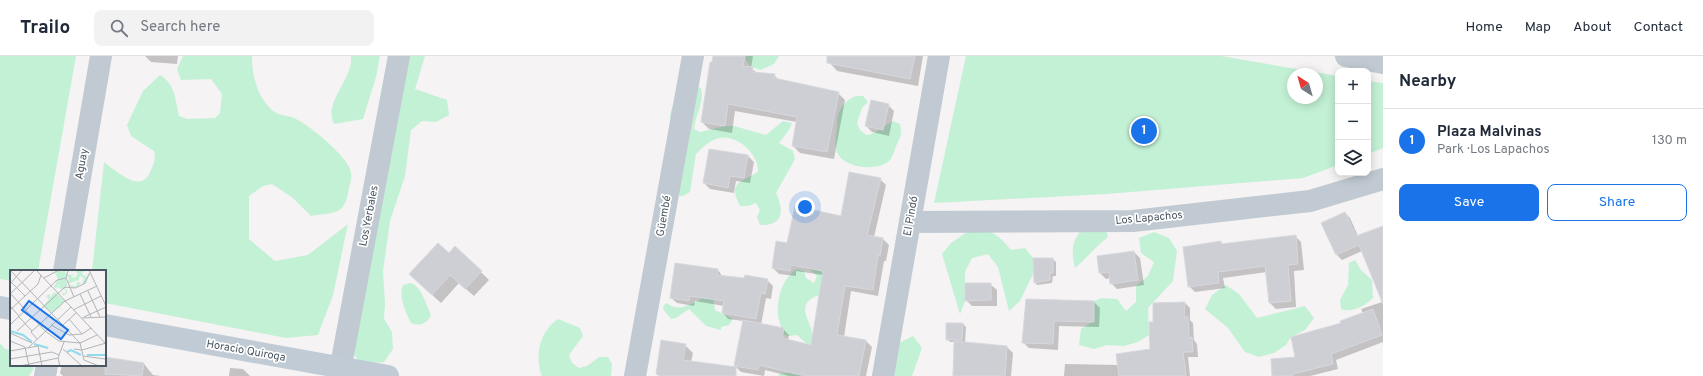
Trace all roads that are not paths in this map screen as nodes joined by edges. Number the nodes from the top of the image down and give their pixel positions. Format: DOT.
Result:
graph roads {
  1 [pos="101,56"];
  2 [pos="400,56"];
  3 [pos="693,56"];
  4 [pos="939,56"];
  5 [pos="1346,56"];
  6 [pos="1383,63"];
  7 [pos="1383,179"];
  8 [pos="910,222"];
  9 [pos="64,270"];
  10 [pos="0,307"];
  11 [pos="10,309"];
  12 [pos="106,325"];
  13 [pos="47,366"];
  14 [pos="340,372"];
  15 [pos="45,376"];
  16 [pos="388,376"];
  17 [pos="635,376"];
  18 [pos="883,376"];
  1 -- 9 [label="street, Aguay"];
  2 -- 14 [label="street, Los Yerbales"];
  3 -- 17 [label="street, Güembé"];
  4 -- 8 [label="street, El Pindó"];
  5 -- 6 [label="street"];
  7 -- 8 [label="street, Los Lapachos"];
  8 -- 18 [label="street, El Pindó"];
  10 -- 11 [label="main road"];
  12 -- 14 [label="main road, Horacio Quiroga"];
  13 -- 15 [label="street"];
  14 -- 16 [label="main road, Horacio Quiroga"];
}
